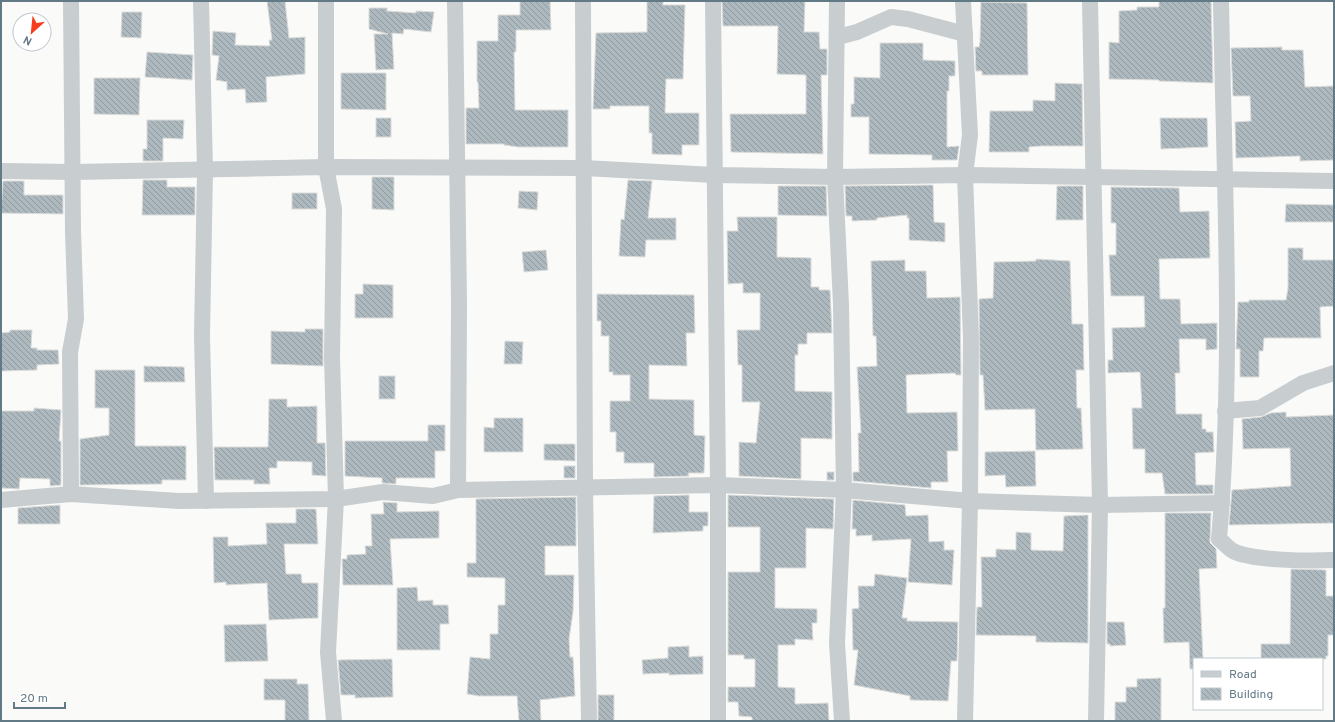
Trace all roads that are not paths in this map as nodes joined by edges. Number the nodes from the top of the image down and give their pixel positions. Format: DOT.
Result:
graph roads {
  1 [pos="71,1"];
  2 [pos="201,1"];
  3 [pos="326,1"];
  4 [pos="455,1"];
  5 [pos="583,1"];
  6 [pos="713,1"];
  7 [pos="837,1"];
  8 [pos="963,1"];
  9 [pos="1090,1"];
  10 [pos="1221,1"];
  11 [pos="965,34"];
  12 [pos="838,37"];
  13 [pos="326,167"];
  14 [pos="456,168"];
  15 [pos="584,168"];
  16 [pos="205,170"];
  17 [pos="1,172"];
  18 [pos="74,172"];
  19 [pos="714,175"];
  20 [pos="965,175"];
  21 [pos="835,177"];
  22 [pos="1093,178"];
  23 [pos="1224,180"];
  24 [pos="1334,181"];
  25 [pos="1334,373"];
  26 [pos="1225,411"];
  27 [pos="718,485"];
  28 [pos="585,489"];
  29 [pos="458,490"];
  30 [pos="844,490"];
  31 [pos="71,494"];
  32 [pos="336,499"];
  33 [pos="1,500"];
  34 [pos="206,501"];
  35 [pos="970,501"];
  36 [pos="1222,503"];
  37 [pos="1100,505"];
  38 [pos="1334,560"];
  39 [pos="334,721"];
  40 [pos="589,721"];
  41 [pos="718,721"];
  42 [pos="842,721"];
  43 [pos="965,721"];
  44 [pos="1096,721"];
  1 -- 18 [label="street"];
  2 -- 16 [label="street"];
  3 -- 13 [label="street"];
  4 -- 14 [label="street"];
  5 -- 15 [label="street"];
  6 -- 19 [label="street"];
  7 -- 12 [label="street"];
  8 -- 11 [label="street"];
  9 -- 22 [label="street"];
  10 -- 23 [label="street"];
  11 -- 12 [label="street"];
  11 -- 20 [label="street"];
  12 -- 21 [label="street"];
  13 -- 14 [label="street"];
  13 -- 16 [label="street"];
  13 -- 32 [label="street"];
  14 -- 15 [label="street"];
  14 -- 29 [label="street"];
  15 -- 19 [label="street"];
  15 -- 28 [label="street"];
  16 -- 18 [label="street"];
  16 -- 34 [label="street"];
  17 -- 18 [label="street"];
  18 -- 31 [label="street"];
  19 -- 21 [label="street"];
  19 -- 27 [label="street"];
  20 -- 21 [label="street"];
  20 -- 22 [label="street"];
  20 -- 35 [label="street"];
  21 -- 30 [label="street"];
  22 -- 23 [label="street"];
  22 -- 37 [label="street"];
  23 -- 24 [label="street"];
  23 -- 26 [label="street"];
  25 -- 26 [label="street"];
  26 -- 36 [label="street"];
  27 -- 28 [label="street"];
  27 -- 30 [label="street"];
  27 -- 41 [label="street"];
  28 -- 29 [label="street"];
  28 -- 40 [label="street"];
  29 -- 32 [label="street"];
  30 -- 35 [label="street"];
  30 -- 42 [label="street"];
  31 -- 33 [label="street"];
  31 -- 34 [label="street"];
  32 -- 34 [label="street"];
  32 -- 39 [label="street"];
  35 -- 37 [label="street"];
  35 -- 43 [label="street"];
  36 -- 37 [label="street"];
  36 -- 38 [label="street"];
  37 -- 44 [label="street"];
}
